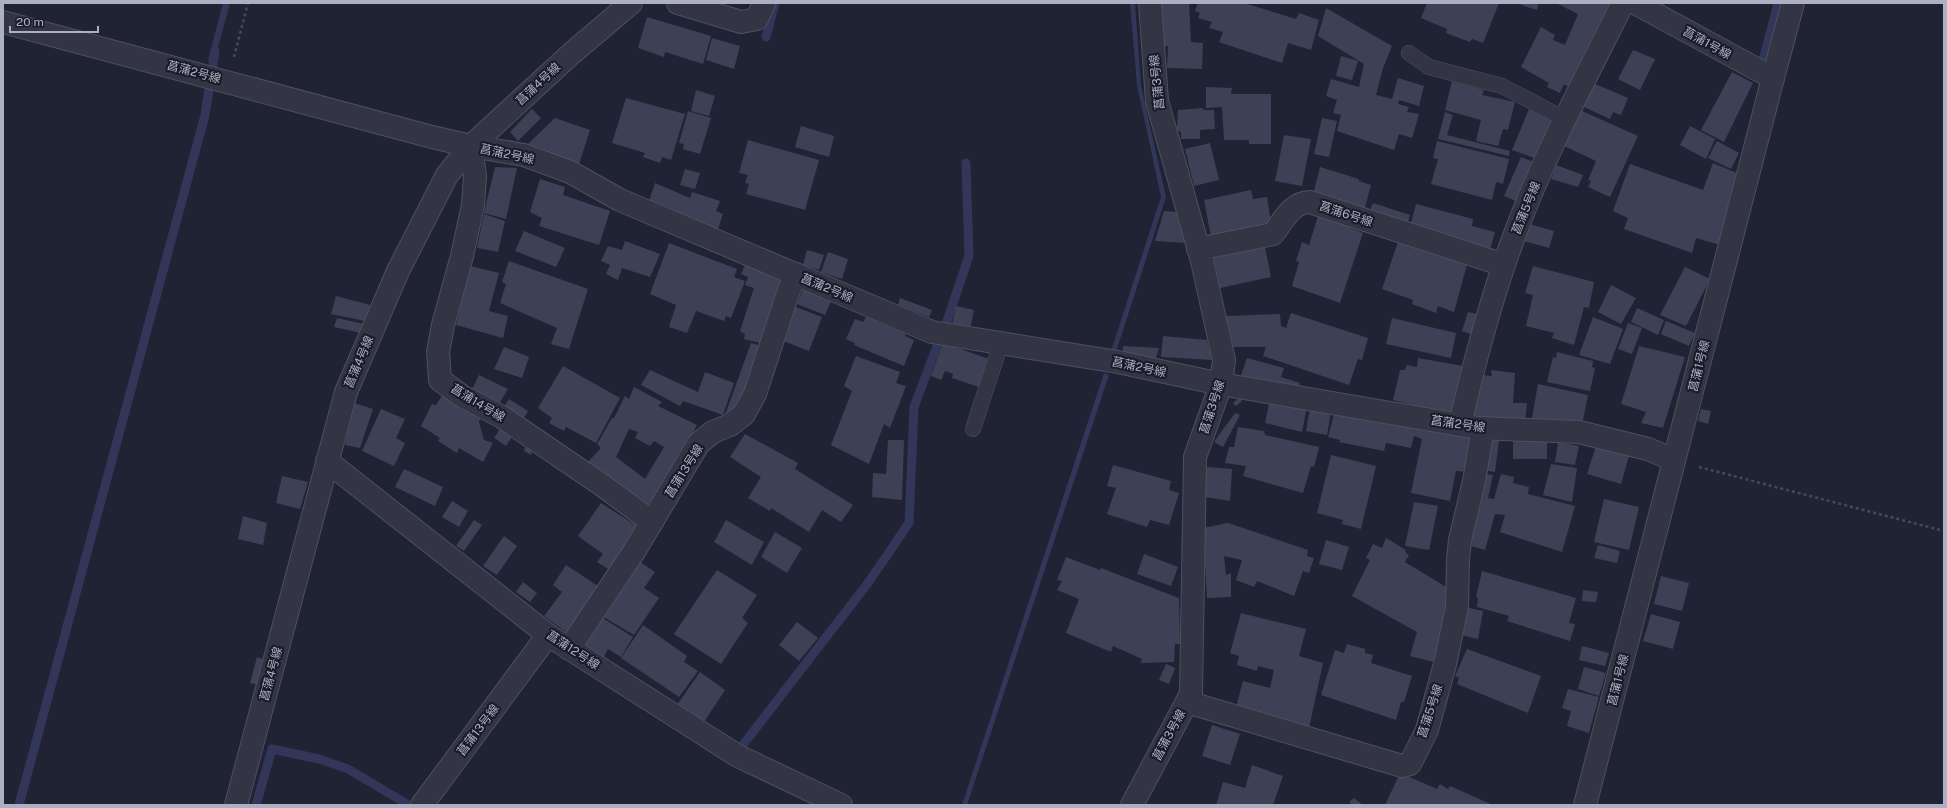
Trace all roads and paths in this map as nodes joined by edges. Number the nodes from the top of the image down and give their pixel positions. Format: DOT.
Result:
graph roads {
  1 [pos="248,3"];
  2 [pos="631,3"];
  3 [pos="678,3"];
  4 [pos="764,3"];
  5 [pos="1150,3"];
  6 [pos="1623,3"];
  7 [pos="1636,3"];
  8 [pos="1793,3"];
  9 [pos="3,22"];
  10 [pos="1409,53"];
  11 [pos="1773,78"];
  12 [pos="228,81"];
  13 [pos="1565,118"];
  14 [pos="471,146"];
  15 [pos="1198,249"];
  16 [pos="1504,265"];
  17 [pos="796,274"];
  18 [pos="1001,343"];
  19 [pos="1221,384"];
  20 [pos="1460,425"];
  21 [pos="1483,428"];
  22 [pos="973,429"];
  23 [pos="1674,460"];
  24 [pos="327,461"];
  25 [pos="652,522"];
  26 [pos="1944,531"];
  27 [pos="548,635"];
  28 [pos="569,648"];
  29 [pos="1187,702"];
  30 [pos="236,805"];
  31 [pos="422,805"];
  32 [pos="841,805"];
  33 [pos="1132,805"];
  34 [pos="1586,805"];
  1 -- 12 [label="path"];
  2 -- 14 [label="street, 菖蒲4号線"];
  3 -- 4 [label="street"];
  5 -- 15 [label="street, 菖蒲3号線"];
  6 -- 13 [label="street, 菖蒲5号線"];
  7 -- 11 [label="street, 菖蒲1号線"];
  8 -- 11 [label="street"];
  9 -- 12 [label="street, 菖蒲2号線"];
  10 -- 13 [label="lane"];
  11 -- 23 [label="street, 菖蒲1号線"];
  12 -- 14 [label="street, 菖蒲2号線"];
  13 -- 16 [label="street, 菖蒲5号線"];
  14 -- 17 [label="street, 菖蒲2号線"];
  14 -- 24 [label="street, 菖蒲4号線"];
  14 -- 25 [label="street, 菖蒲14号線"];
  15 -- 16 [label="street, 菖蒲6号線"];
  15 -- 19 [label="street, 菖蒲3号線"];
  16 -- 20 [label="street, 菖蒲5号線"];
  17 -- 18 [label="street, 菖蒲2号線"];
  17 -- 25 [label="street, 菖蒲13号線"];
  18 -- 19 [label="street, 菖蒲2号線"];
  18 -- 22 [label="lane"];
  19 -- 20 [label="street, 菖蒲2号線"];
  19 -- 29 [label="street, 菖蒲3号線"];
  20 -- 21 [label="street, 菖蒲2号線"];
  21 -- 23 [label="street, 菖蒲2号線"];
  21 -- 29 [label="street, 菖蒲5号線"];
  23 -- 26 [label="path"];
  23 -- 34 [label="street, 菖蒲1号線"];
  24 -- 27 [label="street, 菖蒲12号線"];
  24 -- 30 [label="street, 菖蒲4号線"];
  25 -- 28 [label="street, 菖蒲13号線"];
  27 -- 28 [label="street, 菖蒲12号線"];
  27 -- 31 [label="street, 菖蒲13号線"];
  28 -- 32 [label="street, 菖蒲12号線"];
  29 -- 33 [label="street, 菖蒲3号線"];
}
